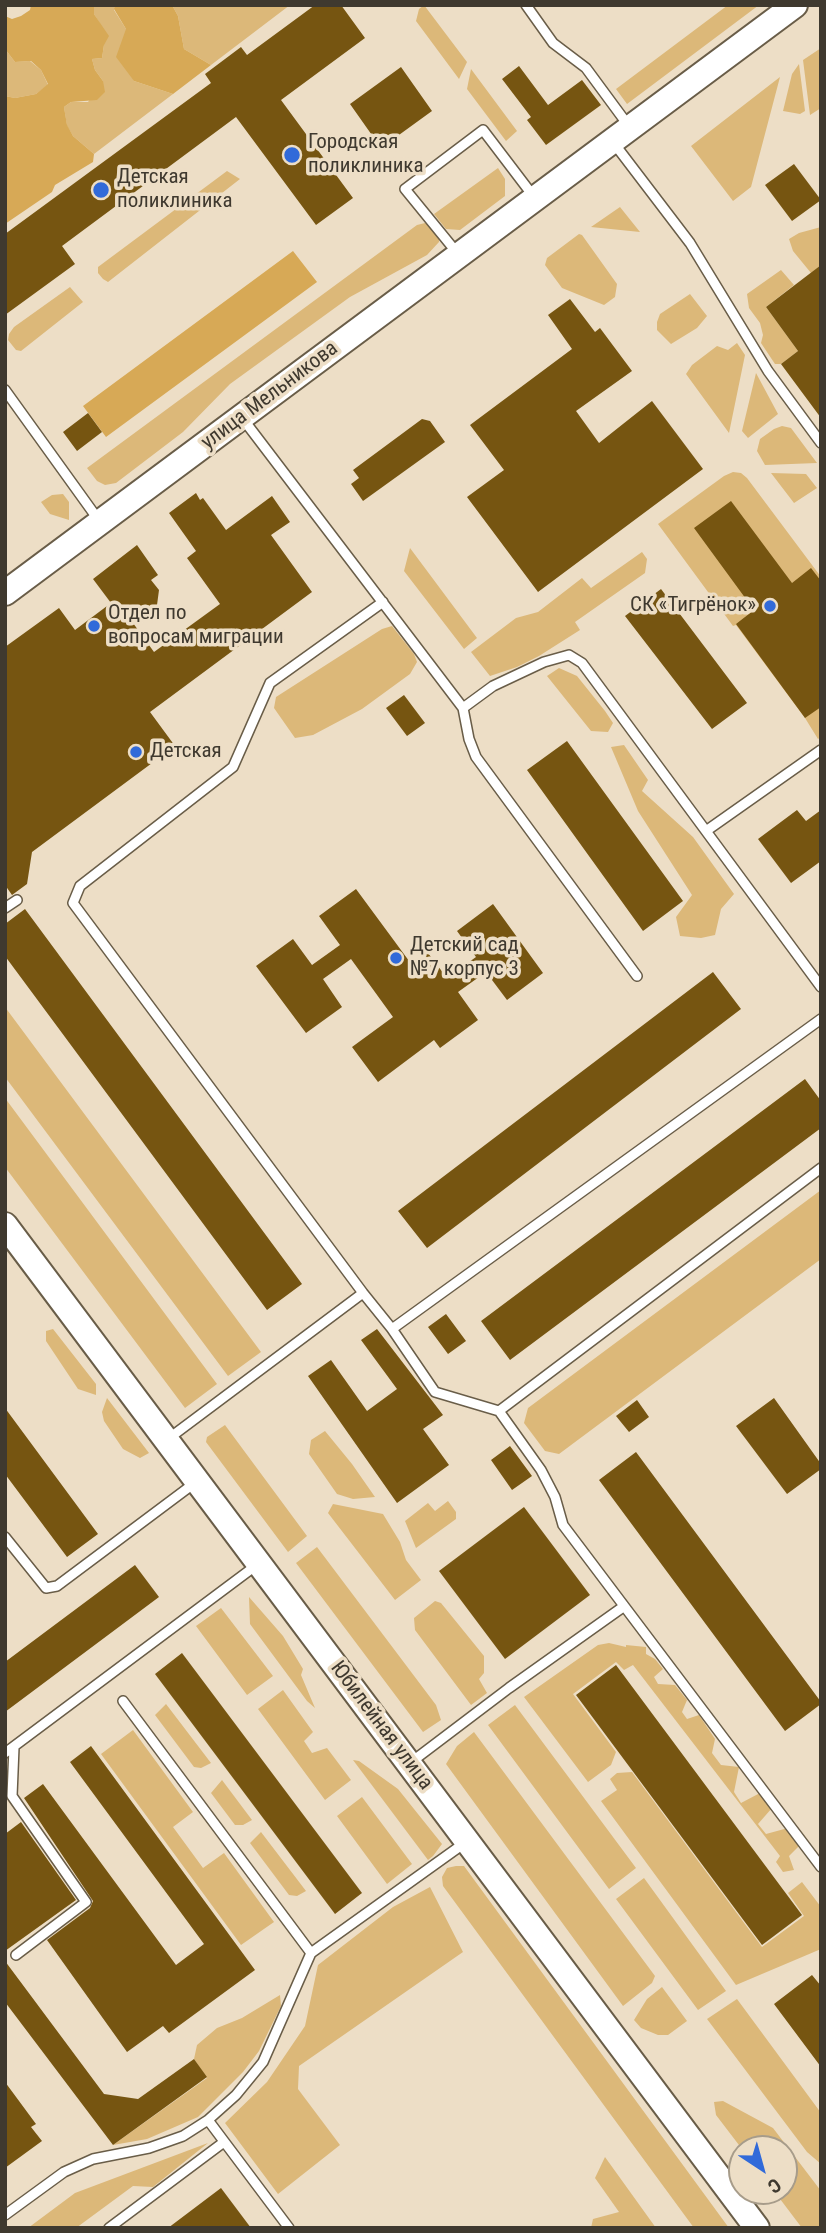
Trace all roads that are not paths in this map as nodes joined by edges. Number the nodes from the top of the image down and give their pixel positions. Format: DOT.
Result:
graph roads {
  1 [pos="526,5"];
  2 [pos="795,5"];
  3 [pos="621,135"];
  4 [pos="535,199"];
  5 [pos="459,255"];
  6 [pos="5,390"];
  7 [pos="242,417"];
  8 [pos="821,443"];
  9 [pos="100,522"];
  10 [pos="5,593"];
  11 [pos="383,602"];
  12 [pos="463,708"];
  13 [pos="821,750"];
  14 [pos="706,831"];
  15 [pos="17,900"];
  16 [pos="5,908"];
  17 [pos="637,976"];
  18 [pos="821,987"];
  19 [pos="821,1019"];
  20 [pos="821,1168"];
  21 [pos="5,1225"];
  22 [pos="363,1293"];
  23 [pos="392,1329"];
  24 [pos="499,1410"];
  25 [pos="166,1440"];
  26 [pos="197,1481"];
  27 [pos="5,1537"];
  28 [pos="259,1563"];
  29 [pos="623,1607"];
  30 [pos="123,1701"];
  31 [pos="14,1747"];
  32 [pos="5,1753"];
  33 [pos="409,1763"];
  34 [pos="467,1841"];
  35 [pos="821,1867"];
  36 [pos="311,1953"];
  37 [pos="16,1955"];
  38 [pos="208,2120"];
  39 [pos="224,2142"];
  40 [pos="5,2215"];
  41 [pos="108,2228"];
  42 [pos="289,2228"];
  43 [pos="757,2228"];
  1 -- 3 [label="lane"];
  2 -- 3 [label="main road"];
  3 -- 4 [label="main road, улица Мельникова"];
  3 -- 8 [label="lane"];
  4 -- 5 [label="main road, улица Мельникова"];
  4 -- 5 [label="lane"];
  5 -- 7 [label="main road, улица Мельникова"];
  6 -- 9 [label="lane"];
  7 -- 9 [label="main road, улица Мельникова"];
  7 -- 11 [label="lane"];
  9 -- 10 [label="main road, улица Мельникова"];
  11 -- 12 [label="lane"];
  11 -- 22 [label="lane"];
  12 -- 14 [label="lane"];
  12 -- 17 [label="lane"];
  13 -- 14 [label="lane"];
  14 -- 18 [label="lane"];
  15 -- 16 [label="lane"];
  19 -- 23 [label="lane"];
  20 -- 24 [label="lane"];
  21 -- 25 [label="main road, Юбилейная улица"];
  22 -- 23 [label="lane"];
  22 -- 25 [label="lane"];
  23 -- 24 [label="lane"];
  24 -- 29 [label="lane"];
  25 -- 26 [label="main road, Юбилейная улица"];
  26 -- 27 [label="lane"];
  26 -- 28 [label="main road, Юбилейная улица"];
  28 -- 31 [label="lane"];
  28 -- 33 [label="main road, Юбилейная улица"];
  29 -- 33 [label="lane"];
  29 -- 35 [label="lane"];
  30 -- 36 [label="lane"];
  31 -- 32 [label="lane"];
  31 -- 37 [label="lane"];
  33 -- 34 [label="main road, Юбилейная улица"];
  34 -- 36 [label="lane"];
  34 -- 43 [label="main road, Юбилейная улица"];
  36 -- 38 [label="lane"];
  38 -- 39 [label="lane"];
  38 -- 40 [label="lane"];
  39 -- 41 [label="lane"];
  39 -- 42 [label="lane"];
}
